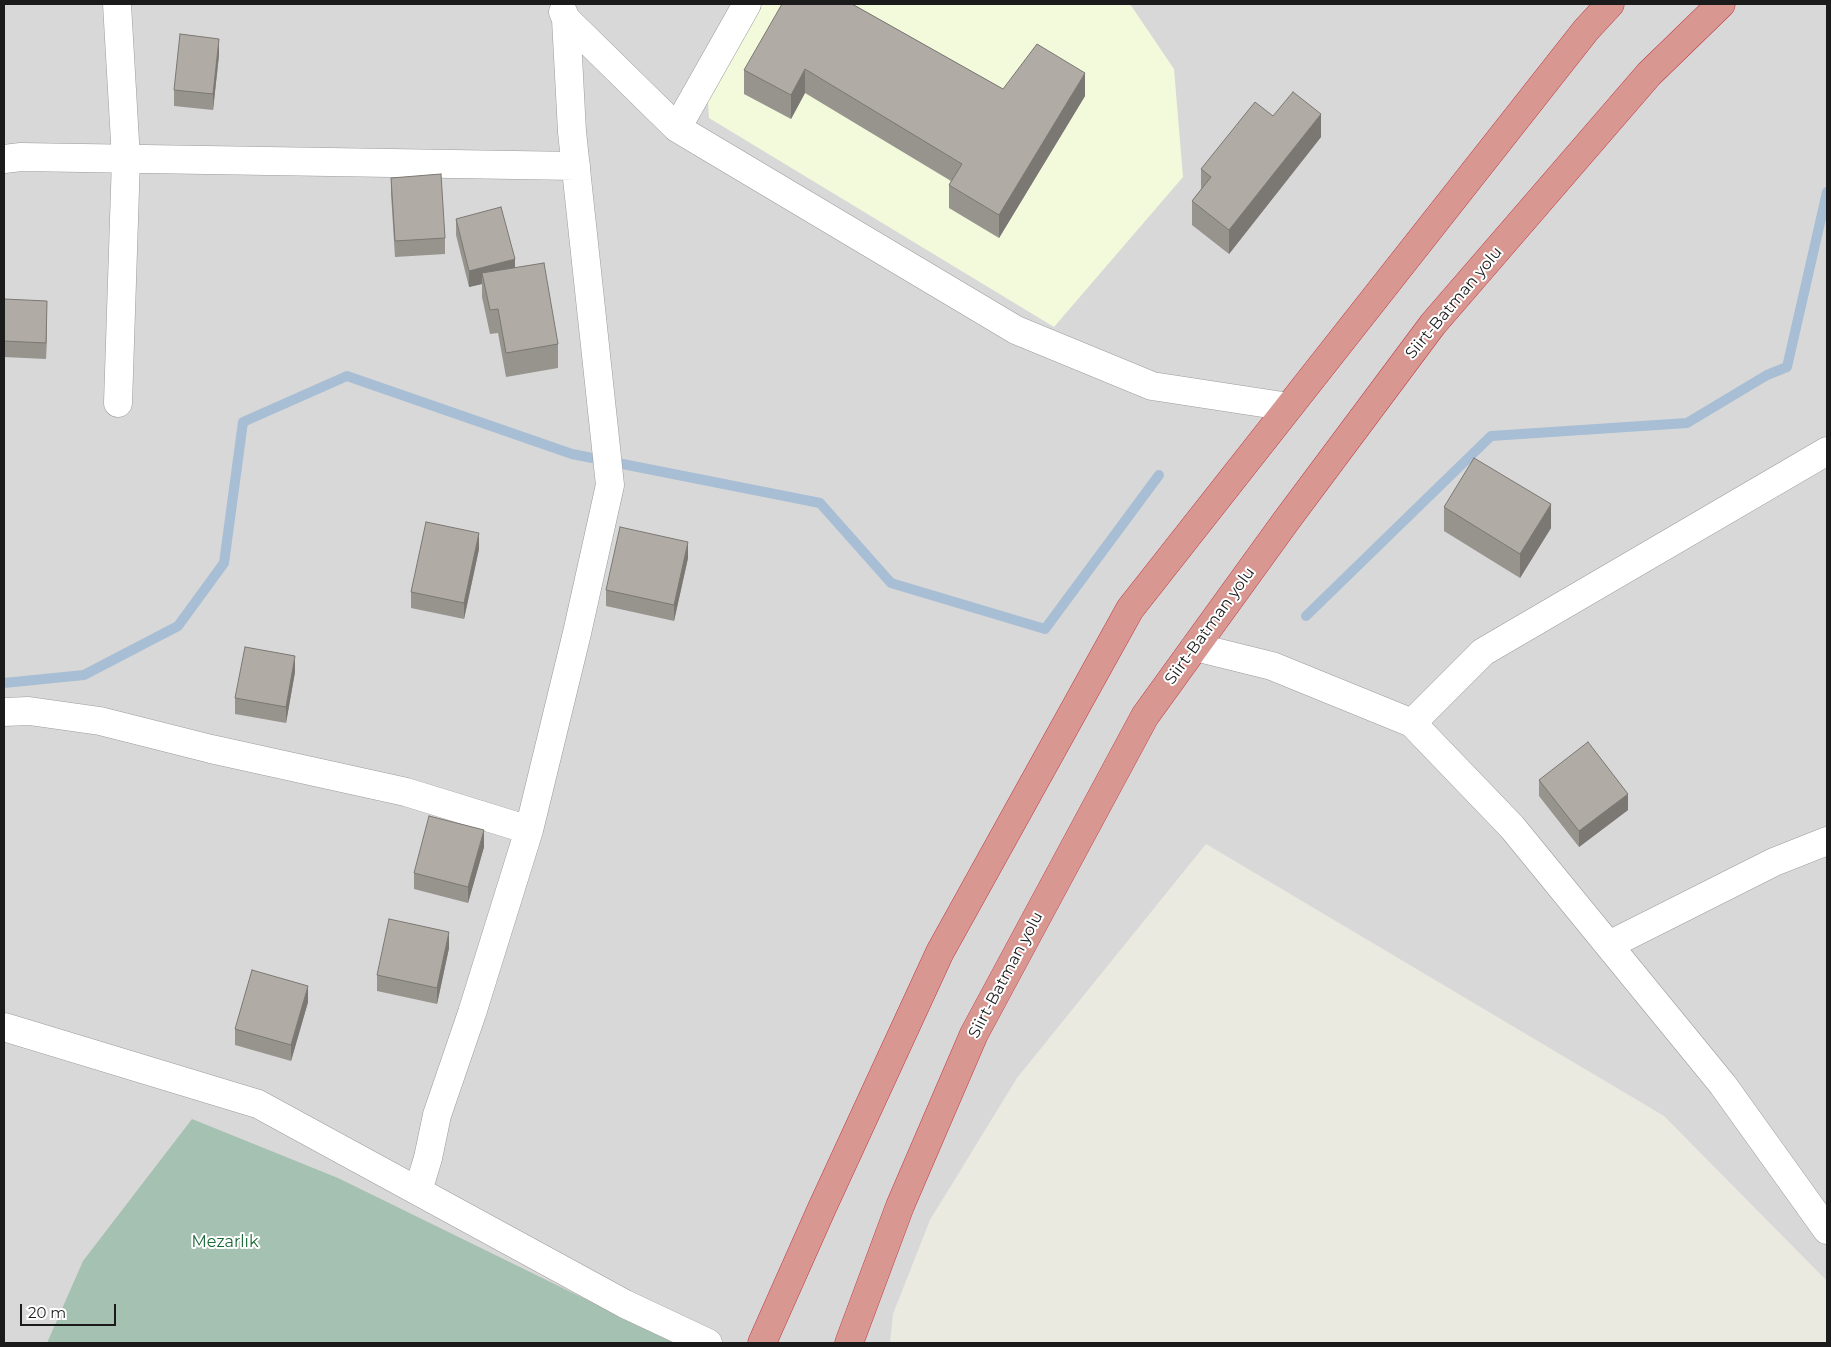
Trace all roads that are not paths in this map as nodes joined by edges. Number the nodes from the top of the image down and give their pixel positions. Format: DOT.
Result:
graph roads {
  1 [pos="117,4"];
  2 [pos="747,4"];
  3 [pos="1610,4"];
  4 [pos="1721,4"];
  5 [pos="563,11"];
  6 [pos="677,128"];
  7 [pos="4,159"];
  8 [pos="126,159"];
  9 [pos="576,166"];
  10 [pos="118,403"];
  11 [pos="1289,407"];
  12 [pos="1827,451"];
  13 [pos="1195,647"];
  14 [pos="4,712"];
  15 [pos="1412,723"];
  16 [pos="529,830"];
  17 [pos="1827,841"];
  18 [pos="1609,945"];
  19 [pos="4,1027"];
  20 [pos="418,1191"];
  21 [pos="1827,1230"];
  22 [pos="708,1343"];
  23 [pos="762,1343"];
  24 [pos="849,1343"];
  1 -- 8 [label="street"];
  2 -- 6 [label="street"];
  3 -- 11 [label="highway"];
  4 -- 13 [label="highway, Siirt-Batman yolu"];
  5 -- 6 [label="street"];
  5 -- 9 [label="street"];
  6 -- 11 [label="street"];
  7 -- 8 [label="street"];
  8 -- 9 [label="street"];
  8 -- 10 [label="street"];
  9 -- 16 [label="street"];
  11 -- 23 [label="highway"];
  12 -- 15 [label="street"];
  13 -- 15 [label="street"];
  13 -- 24 [label="highway, Siirt-Batman yolu"];
  14 -- 16 [label="street"];
  15 -- 18 [label="street"];
  16 -- 20 [label="street"];
  17 -- 18 [label="street"];
  18 -- 21 [label="street"];
  19 -- 20 [label="street"];
  20 -- 22 [label="street"];
}
